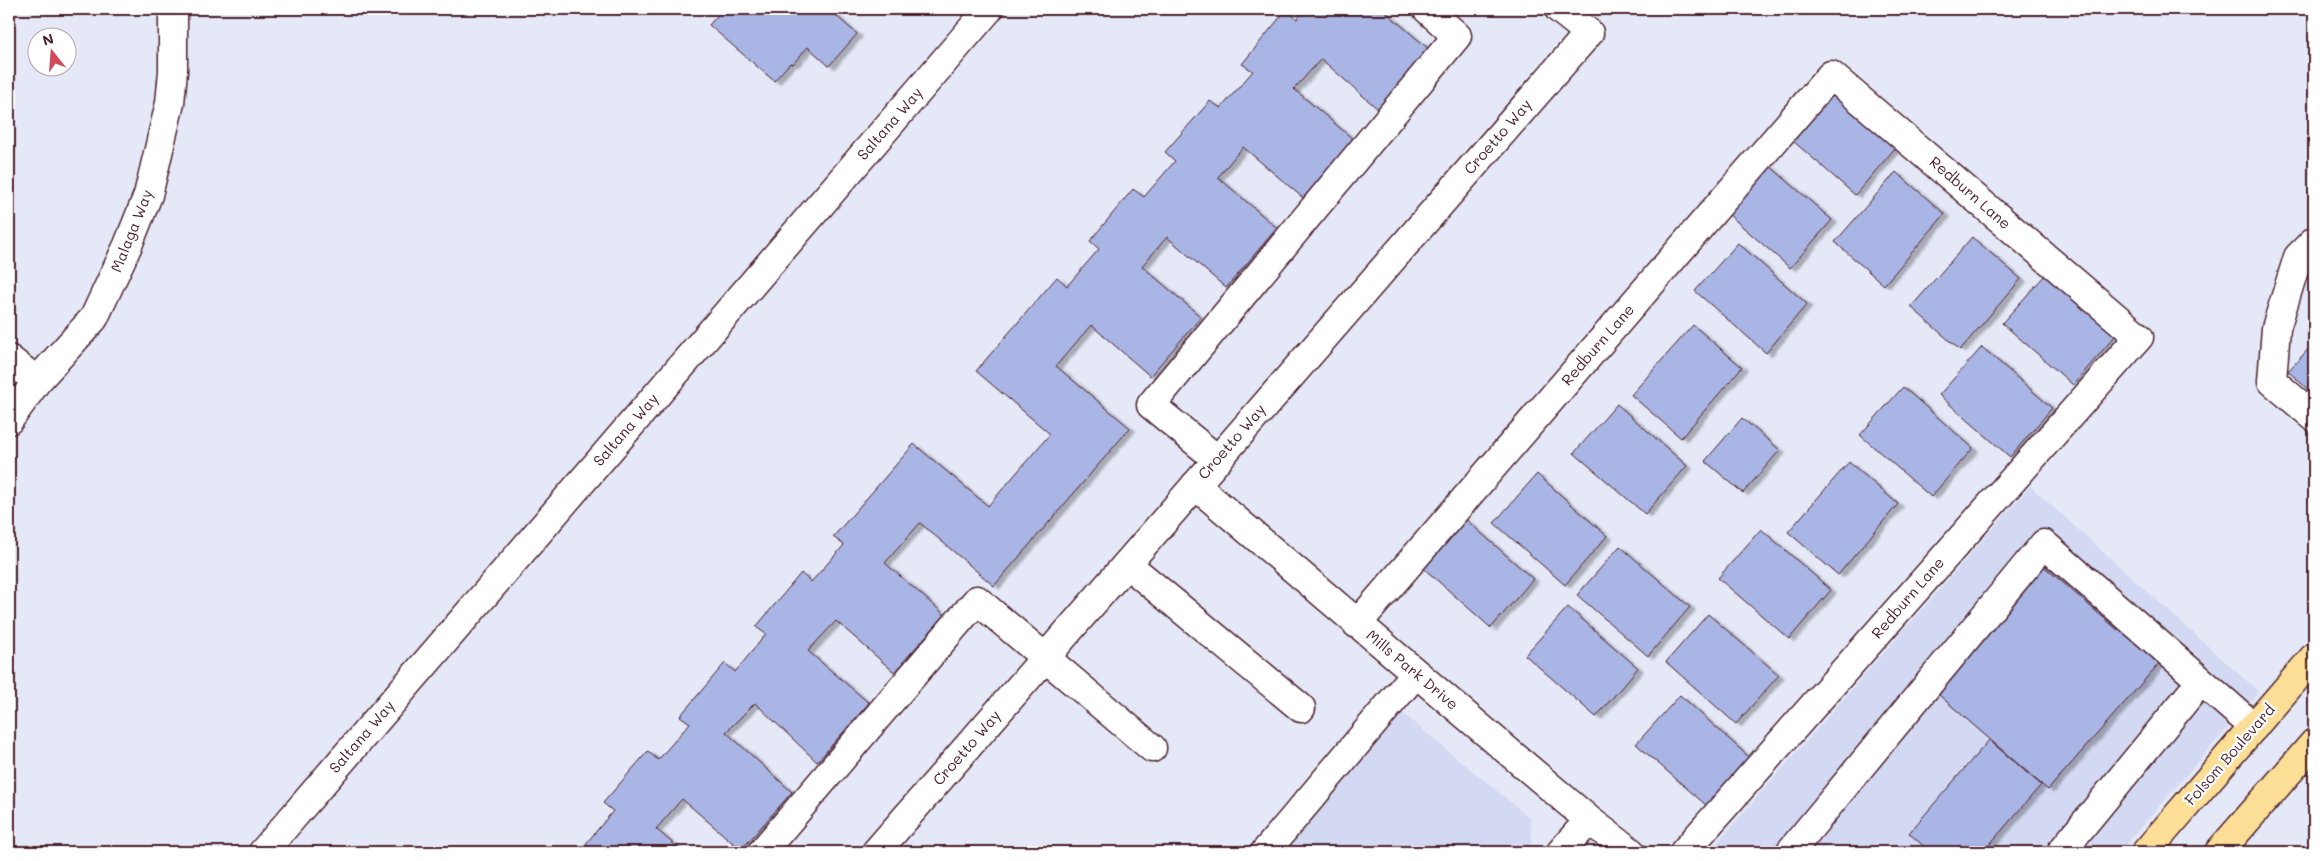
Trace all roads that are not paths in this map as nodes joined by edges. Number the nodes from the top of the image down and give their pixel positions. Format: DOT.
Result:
graph roads {
  1 [pos="173,9"];
  2 [pos="989,9"];
  3 [pos="1427,9"];
  4 [pos="1559,9"];
  5 [pos="2314,241"];
  6 [pos="9,359"];
  7 [pos="37,382"];
  8 [pos="2314,417"];
  9 [pos="9,420"];
  10 [pos="1218,460"];
  11 [pos="1196,485"];
  12 [pos="1127,564"];
  13 [pos="1357,624"];
  14 [pos="2314,657"];
  15 [pos="1045,658"];
  16 [pos="1416,673"];
  17 [pos="2201,681"];
  18 [pos="1301,708"];
  19 [pos="2254,727"];
  20 [pos="2314,743"];
  21 [pos="1152,748"];
  22 [pos="1589,820"];
  23 [pos="263,852"];
  24 [pos="762,852"];
  25 [pos="876,852"];
  26 [pos="1265,852"];
  27 [pos="1561,852"];
  28 [pos="1630,852"];
  29 [pos="1684,852"];
  30 [pos="1790,852"];
  31 [pos="2061,852"];
  32 [pos="2146,852"];
  33 [pos="2219,852"];
  1 -- 7 [label="street, Malaga Way"];
  2 -- 23 [label="street, Saltana Way"];
  3 -- 10 [label="street"];
  4 -- 10 [label="street, Croetto Way"];
  5 -- 8 [label="street"];
  6 -- 7 [label="street"];
  7 -- 9 [label="street, Malaga Way"];
  10 -- 11 [label="street, Croetto Way"];
  11 -- 12 [label="street, Croetto Way"];
  11 -- 13 [label="street, Mills Park Drive"];
  12 -- 15 [label="street, Croetto Way"];
  12 -- 18 [label="street"];
  13 -- 16 [label="street, Mills Park Drive"];
  13 -- 29 [label="street, Redburn Lane"];
  14 -- 19 [label="main road, Folsom Boulevard"];
  15 -- 21 [label="street"];
  15 -- 24 [label="street"];
  15 -- 25 [label="street, Croetto Way"];
  16 -- 22 [label="street, Mills Park Drive"];
  16 -- 26 [label="street"];
  17 -- 19 [label="street"];
  17 -- 30 [label="street"];
  17 -- 31 [label="street"];
  19 -- 32 [label="main road, Folsom Boulevard"];
  20 -- 33 [label="main road"];
  22 -- 27 [label="street"];
  22 -- 28 [label="street, Mills Park Drive"];
}
